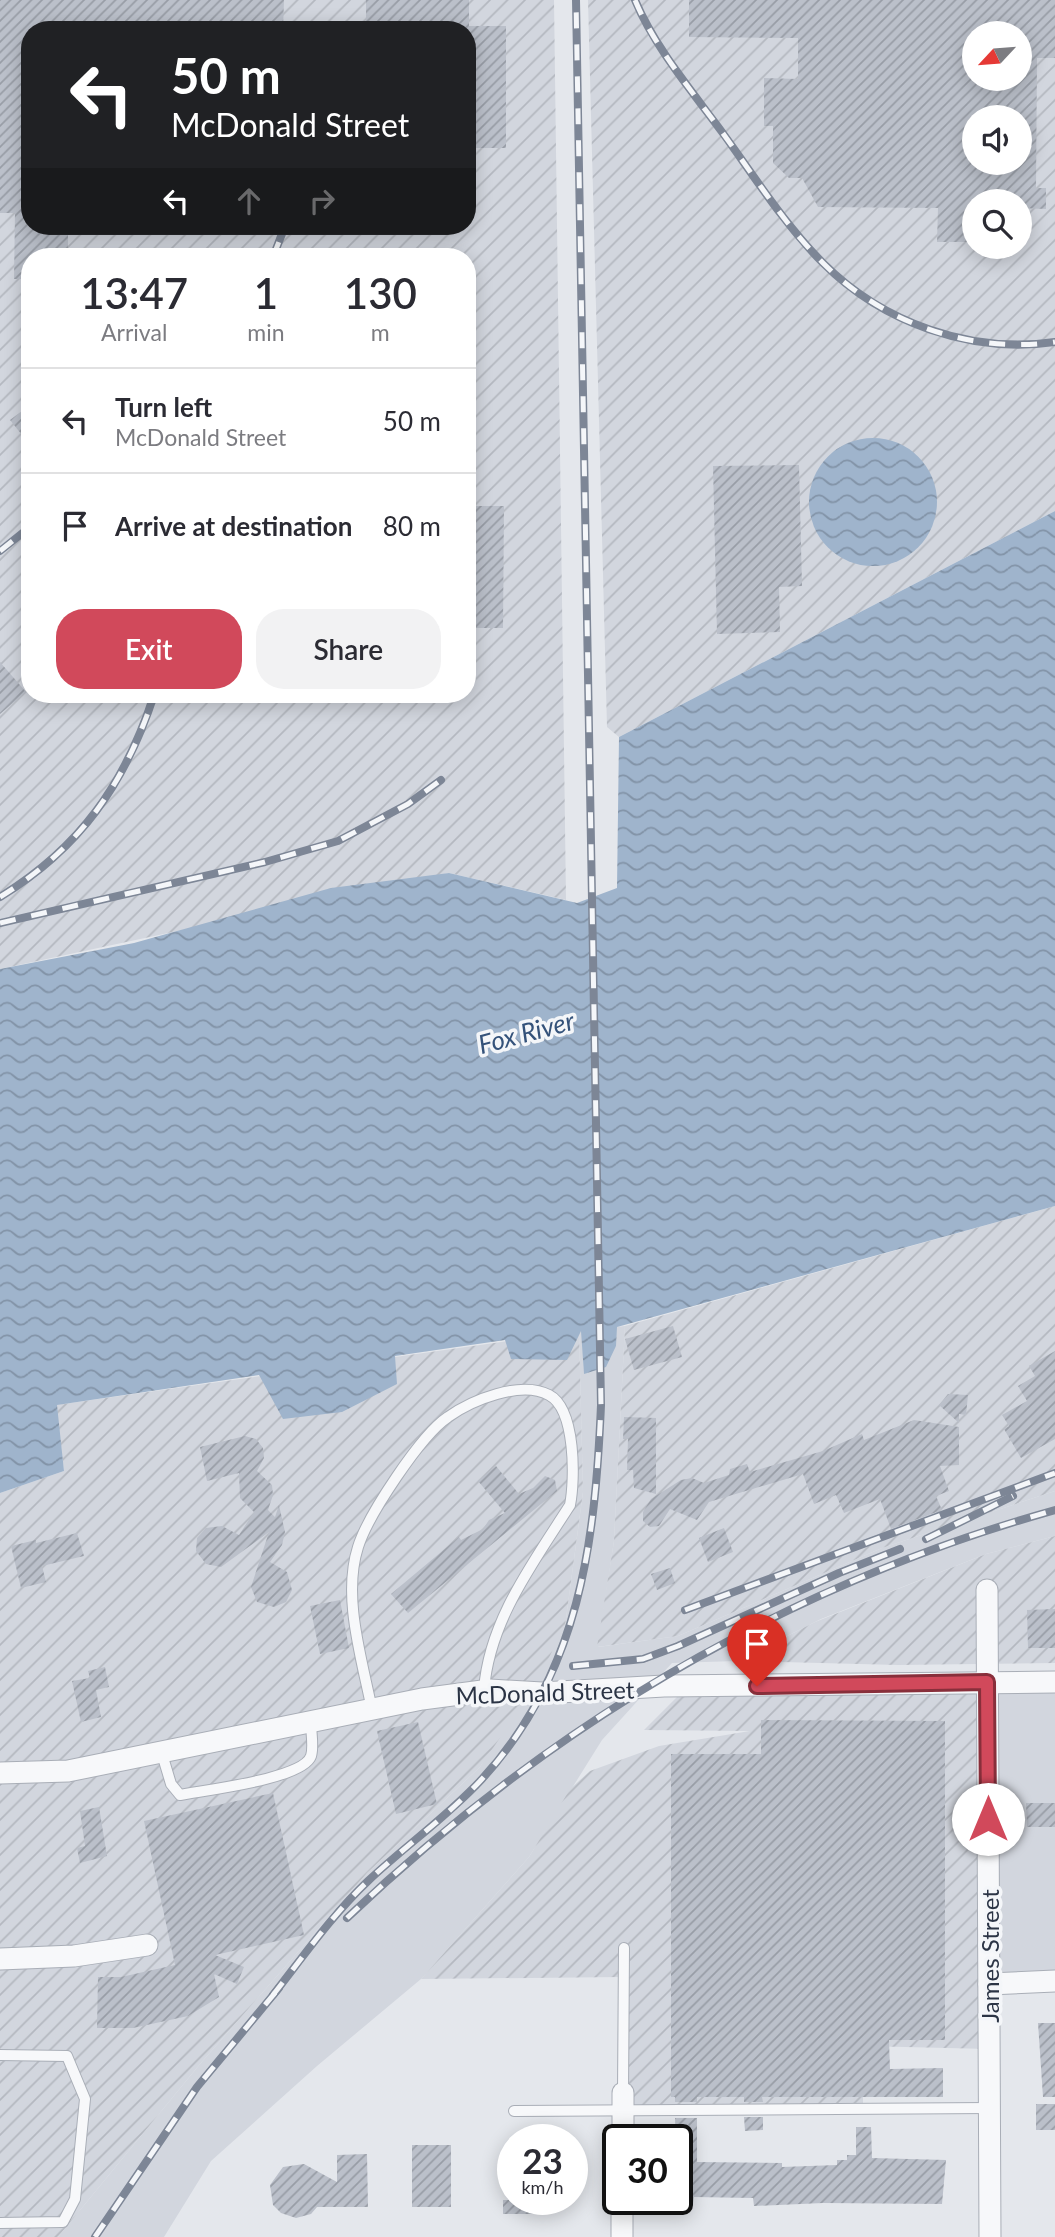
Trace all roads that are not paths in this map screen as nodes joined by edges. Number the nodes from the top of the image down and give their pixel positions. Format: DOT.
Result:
graph roads {
  1 [pos="987,1590"];
  2 [pos="987,1682"];
  3 [pos="1055,1682"];
  4 [pos="484,1690"];
  5 [pos="372,1710"];
  6 [pos="311,1723"];
  7 [pos="162,1754"];
  8 [pos="0,1773"];
  9 [pos="147,1945"];
  10 [pos="624,1948"];
  11 [pos="0,1959"];
  12 [pos="1055,1982"];
  13 [pos="989,1984"];
  14 [pos="0,2055"];
  15 [pos="623,2101"];
  16 [pos="990,2108"];
  17 [pos="514,2111"];
  18 [pos="623,2124"];
  19 [pos="622,2215"];
  20 [pos="0,2223"];
  21 [pos="622,2237"];
  22 [pos="990,2237"];
  1 -- 2 [label="street, James Street"];
  2 -- 3 [label="street, McDonald Street"];
  2 -- 4 [label="street, McDonald Street"];
  2 -- 13 [label="street, James Street"];
  4 -- 5 [label="street, McDonald Street"];
  4 -- 5 [label="lane"];
  5 -- 6 [label="street, McDonald Street"];
  6 -- 7 [label="street, McDonald Street"];
  6 -- 7 [label="lane"];
  7 -- 8 [label="street, McDonald Street"];
  9 -- 11 [label="street"];
  10 -- 15 [label="lane"];
  12 -- 13 [label="street"];
  13 -- 16 [label="street, James Street"];
  14 -- 20 [label="lane"];
  15 -- 16 [label="lane"];
  15 -- 17 [label="lane"];
  15 -- 18 [label="street"];
  16 -- 22 [label="street, James Street"];
  19 -- 21 [label="street"];
}
